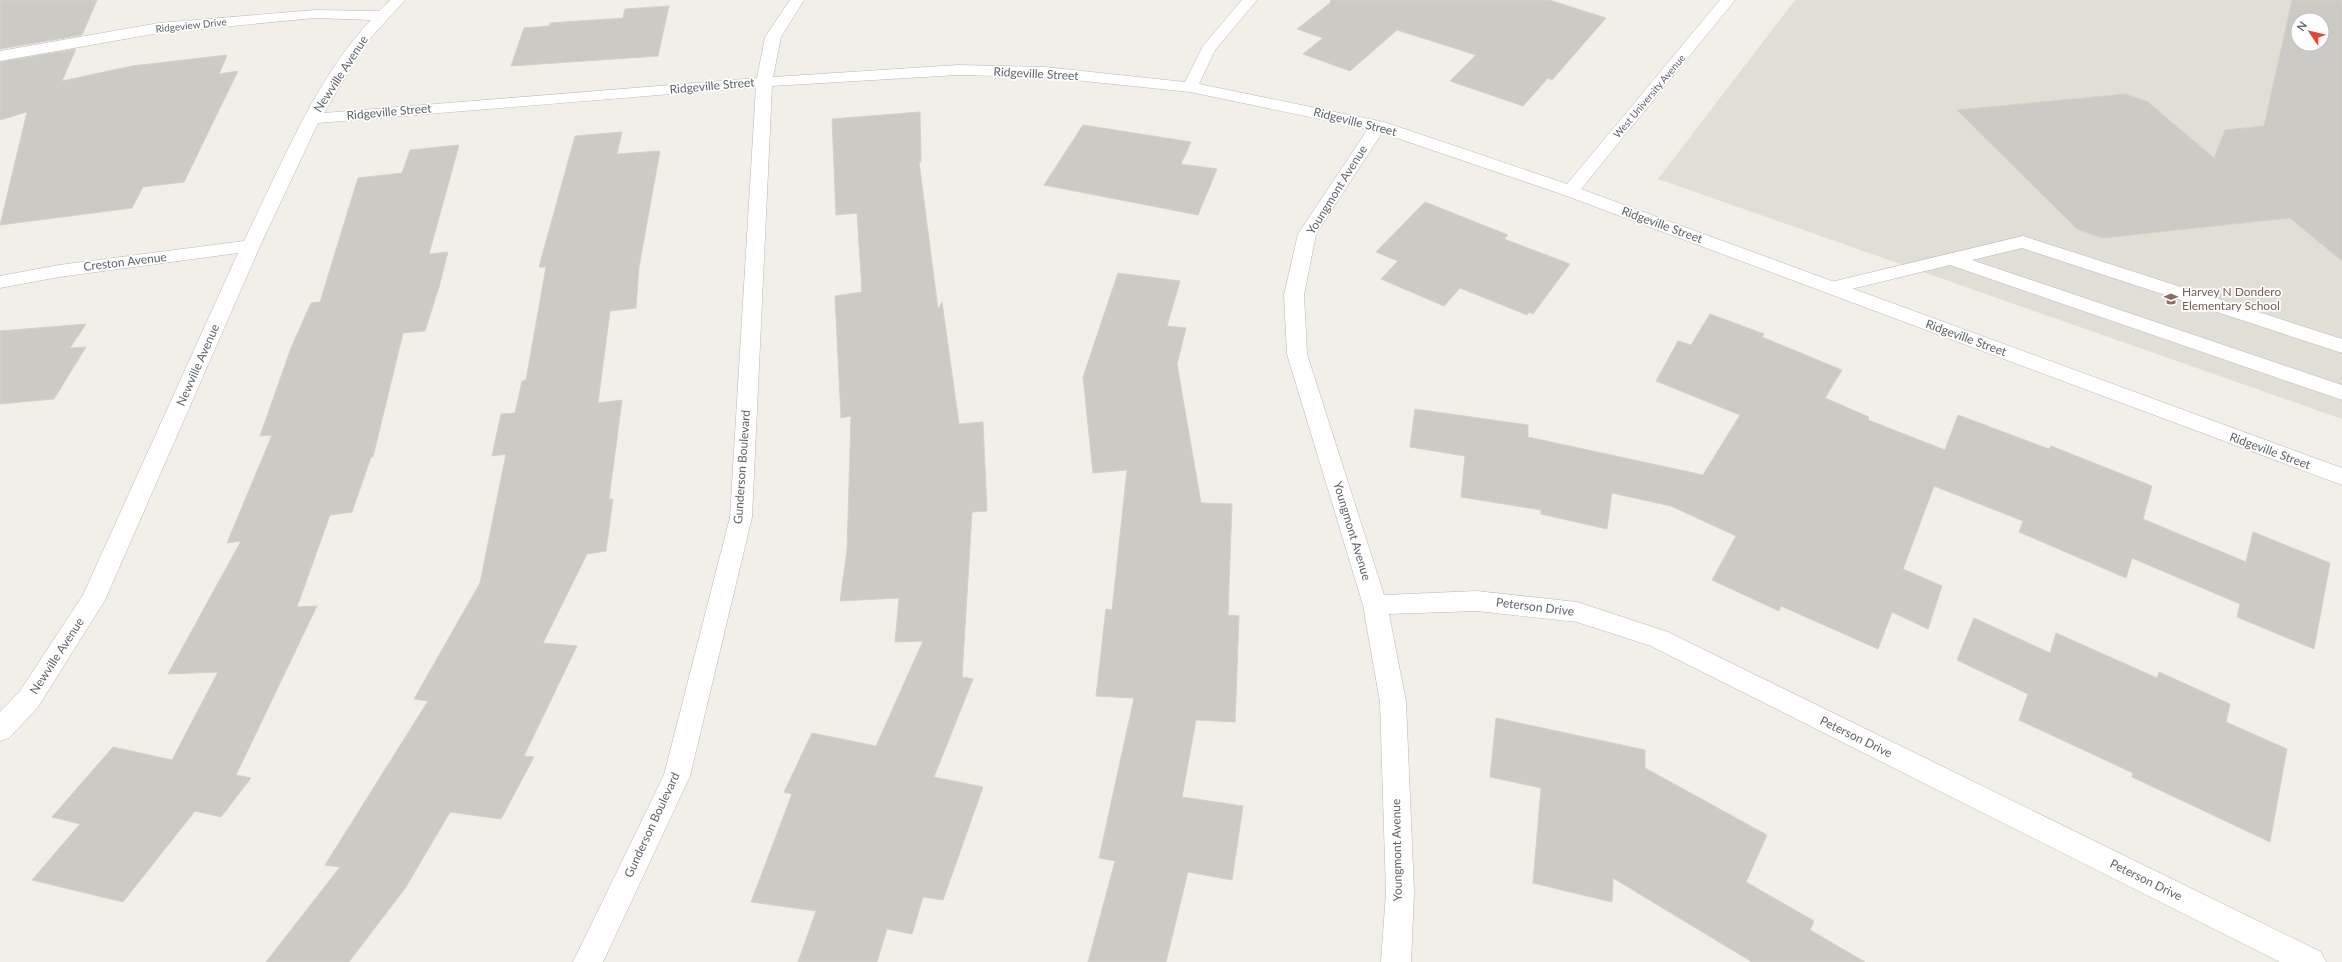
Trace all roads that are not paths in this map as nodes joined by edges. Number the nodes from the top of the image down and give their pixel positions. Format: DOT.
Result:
graph roads {
  1 [pos="398,0"];
  2 [pos="797,0"];
  3 [pos="1250,0"];
  4 [pos="1728,0"];
  5 [pos="384,16"];
  6 [pos="0,56"];
  7 [pos="764,82"];
  8 [pos="1190,86"];
  9 [pos="312,119"];
  10 [pos="1378,126"];
  11 [pos="1570,192"];
  12 [pos="251,246"];
  13 [pos="1950,260"];
  14 [pos="0,282"];
  15 [pos="1831,288"];
  16 [pos="2342,346"];
  17 [pos="2342,393"];
  18 [pos="2342,478"];
  19 [pos="1375,605"];
  20 [pos="0,730"];
  21 [pos="588,962"];
  22 [pos="1396,962"];
  23 [pos="2311,962"];
  1 -- 5 [label="street, Newville Avenue"];
  2 -- 7 [label="street, Gunderson Boulevard"];
  3 -- 8 [label="street"];
  4 -- 11 [label="street, West University Avenue"];
  5 -- 6 [label="street, Ridgeview Drive"];
  5 -- 9 [label="street, Newville Avenue"];
  7 -- 8 [label="street, Ridgeville Street"];
  7 -- 9 [label="street, Ridgeville Street"];
  7 -- 21 [label="street, Gunderson Boulevard"];
  8 -- 10 [label="street, Ridgeville Street"];
  9 -- 12 [label="street, Newville Avenue"];
  10 -- 11 [label="street, Ridgeville Street"];
  10 -- 19 [label="street, Youngmont Avenue"];
  11 -- 15 [label="street, Ridgeville Street"];
  12 -- 14 [label="street, Creston Avenue"];
  12 -- 20 [label="street, Newville Avenue"];
  13 -- 15 [label="street"];
  13 -- 16 [label="street"];
  13 -- 17 [label="street"];
  15 -- 18 [label="street, Ridgeville Street"];
  19 -- 22 [label="street, Youngmont Avenue"];
  19 -- 23 [label="street, Peterson Drive"];
}
